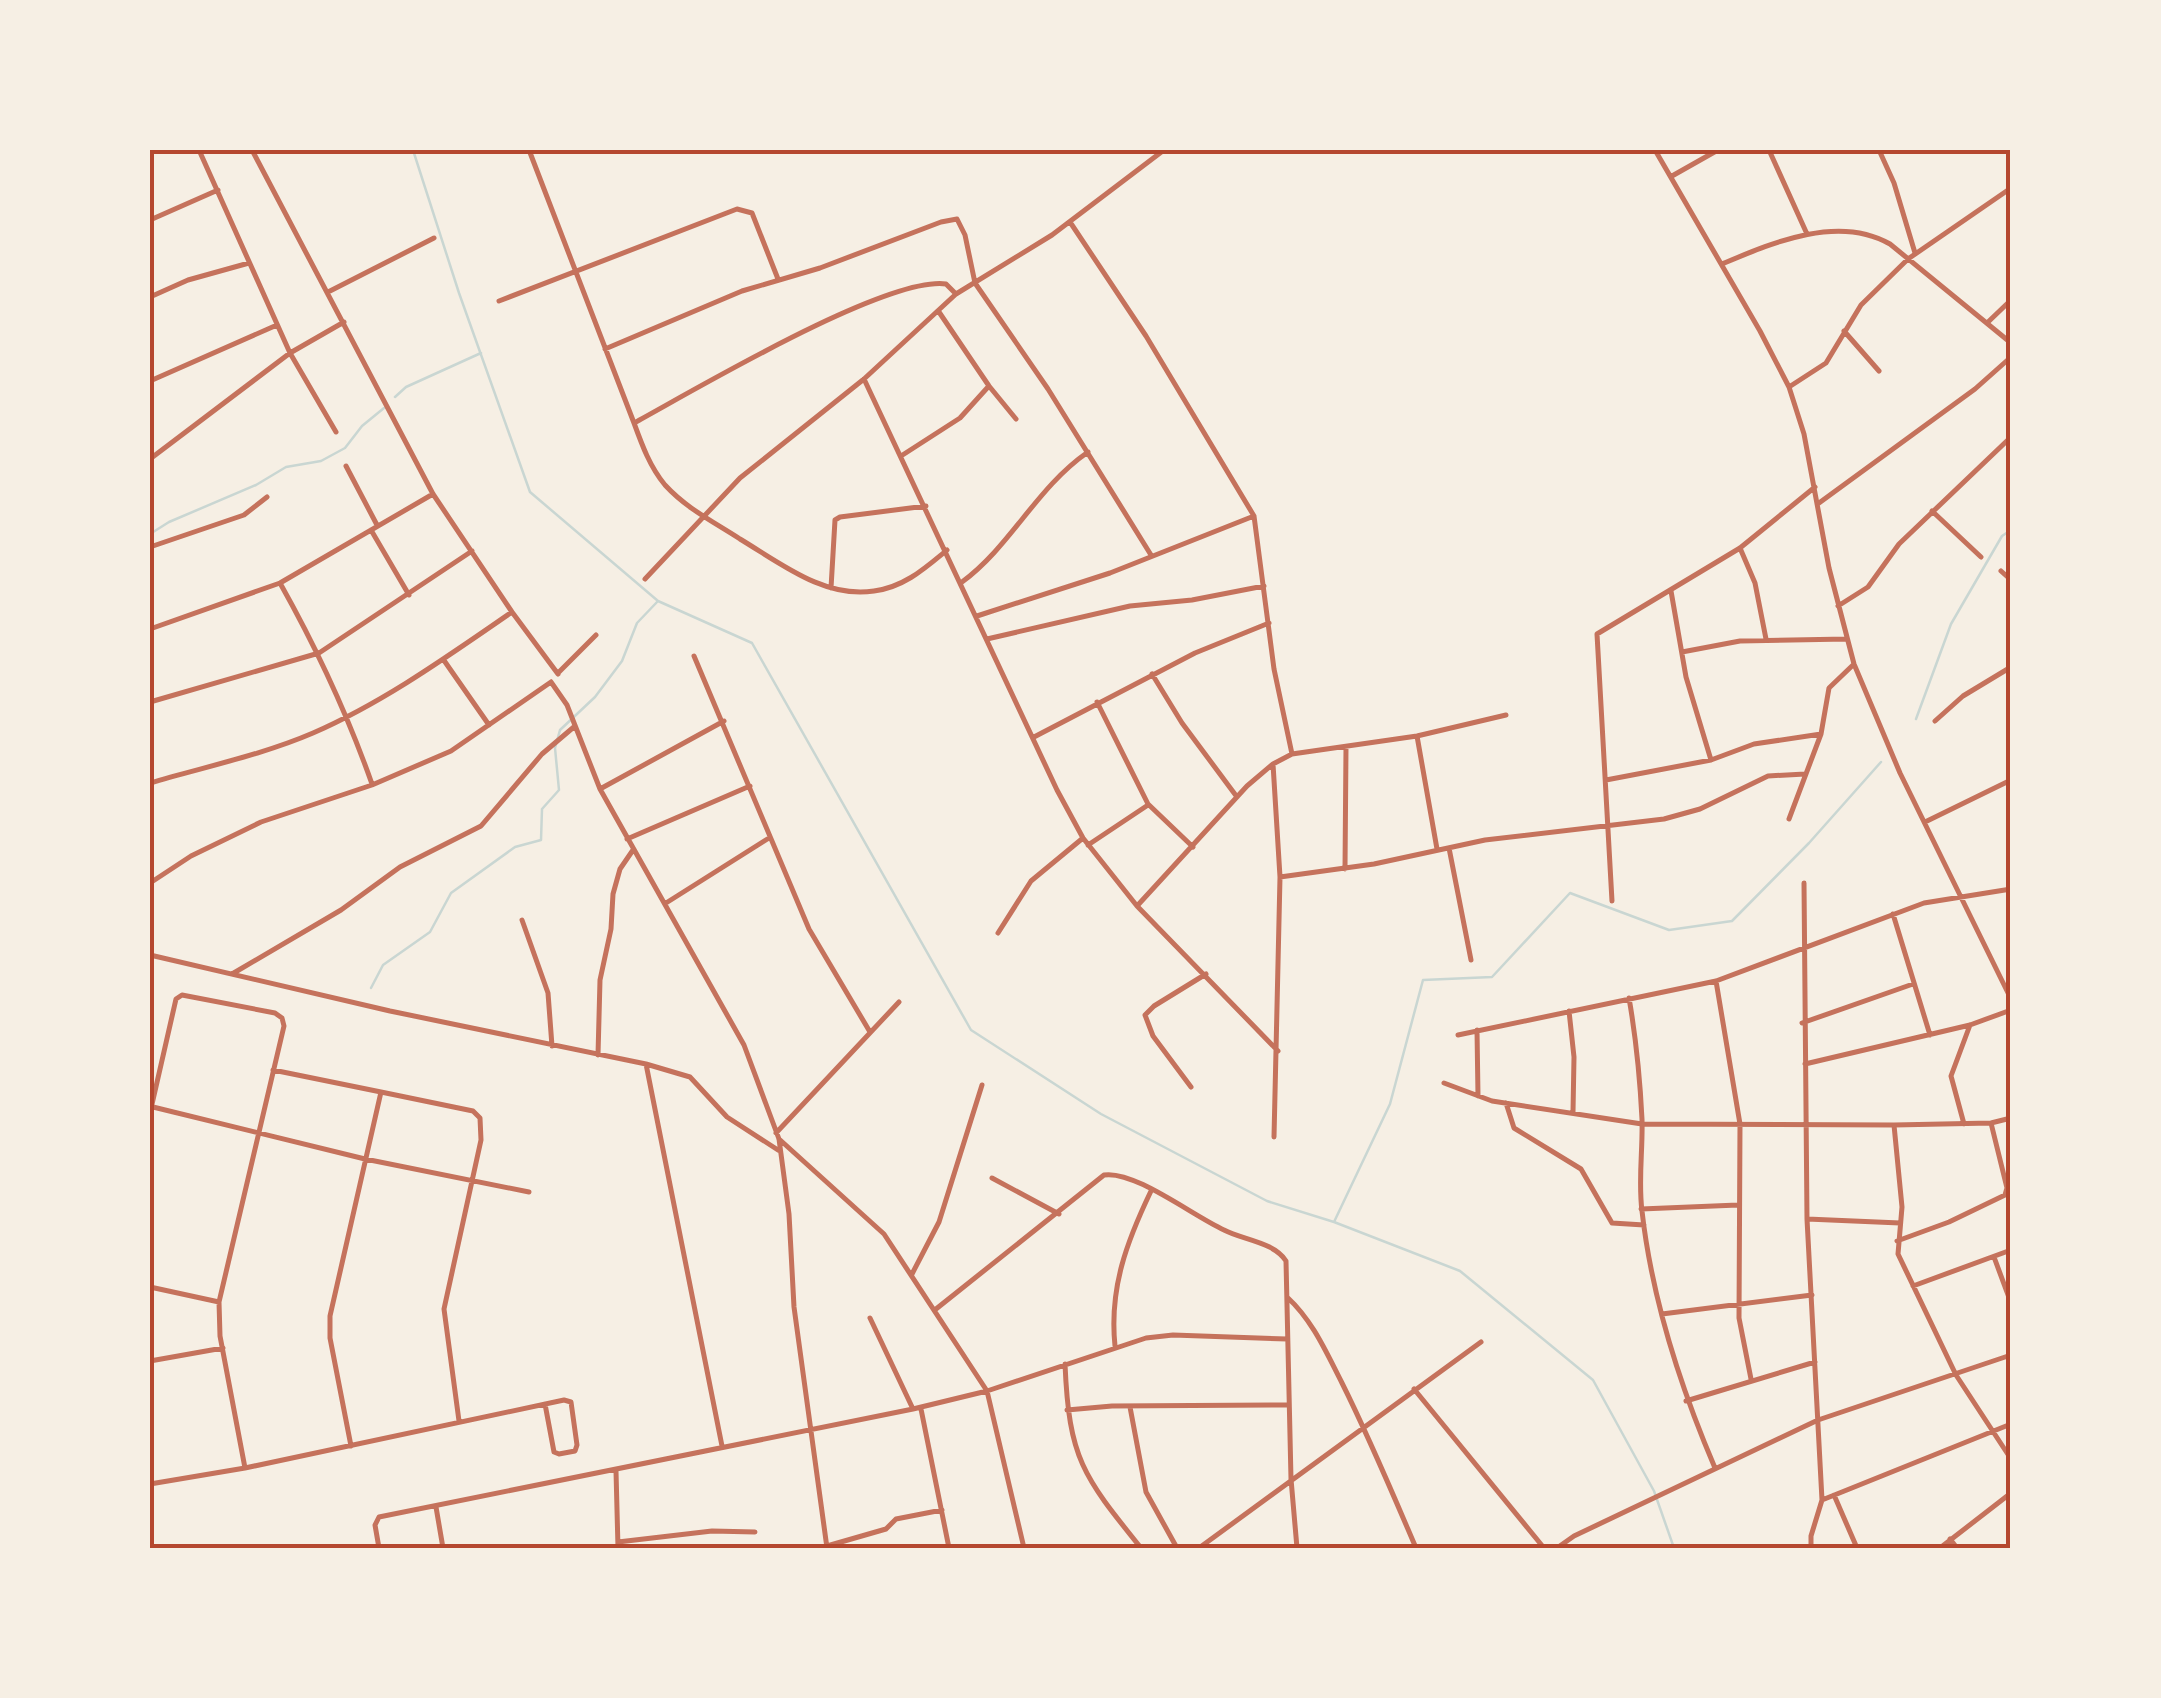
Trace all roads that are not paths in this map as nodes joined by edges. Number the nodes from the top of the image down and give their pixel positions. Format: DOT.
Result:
graph roads {
  1 [pos="199,150"];
  2 [pos="252,150"];
  3 [pos="529,150"];
  4 [pos="1164,150"];
  5 [pos="1655,150"];
  6 [pos="1718,150"];
  7 [pos="1768,150"];
  8 [pos="1879,150"];
  9 [pos="1672,176"];
  10 [pos="2011,188"];
  11 [pos="218,190"];
  12 [pos="150,220"];
  13 [pos="1070,222"];
  14 [pos="1808,235"];
  15 [pos="434,238"];
  16 [pos="1914,252"];
  17 [pos="1908,258"];
  18 [pos="249,263"];
  19 [pos="1722,264"];
  20 [pos="574,271"];
  21 [pos="778,278"];
  22 [pos="975,283"];
  23 [pos="328,292"];
  24 [pos="956,294"];
  25 [pos="150,297"];
  26 [pos="2011,300"];
  27 [pos="498,301"];
  28 [pos="939,312"];
  29 [pos="345,322"];
  30 [pos="1987,323"];
  31 [pos="277,325"];
  32 [pos="1844,330"];
  33 [pos="2011,344"];
  34 [pos="605,349"];
  35 [pos="290,354"];
  36 [pos="2011,357"];
  37 [pos="1879,371"];
  38 [pos="864,379"];
  39 [pos="150,381"];
  40 [pos="988,386"];
  41 [pos="1788,388"];
  42 [pos="1016,419"];
  43 [pos="634,423"];
  44 [pos="336,432"];
  45 [pos="2011,437"];
  46 [pos="1088,452"];
  47 [pos="901,456"];
  48 [pos="150,458"];
  49 [pos="346,466"];
  50 [pos="1815,487"];
  51 [pos="433,494"];
  52 [pos="266,496"];
  53 [pos="1818,504"];
  54 [pos="926,506"];
  55 [pos="1932,512"];
  56 [pos="700,516"];
  57 [pos="1254,516"];
  58 [pos="374,528"];
  59 [pos="150,547"];
  60 [pos="1740,548"];
  61 [pos="947,550"];
  62 [pos="472,551"];
  63 [pos="1151,555"];
  64 [pos="1981,558"];
  65 [pos="2000,572"];
  66 [pos="644,579"];
  67 [pos="2011,580"];
  68 [pos="962,582"];
  69 [pos="280,583"];
  70 [pos="1265,586"];
  71 [pos="831,588"];
  72 [pos="1670,592"];
  73 [pos="409,595"];
  74 [pos="1838,606"];
  75 [pos="512,612"];
  76 [pos="978,616"];
  77 [pos="1269,624"];
  78 [pos="150,630"];
  79 [pos="596,635"];
  80 [pos="987,639"];
  81 [pos="1766,639"];
  82 [pos="1847,639"];
  83 [pos="1682,652"];
  84 [pos="319,653"];
  85 [pos="694,656"];
  86 [pos="443,659"];
  87 [pos="1854,664"];
  88 [pos="2011,666"];
  89 [pos="558,674"];
  90 [pos="1152,674"];
  91 [pos="552,682"];
  92 [pos="150,702"];
  93 [pos="1098,702"];
  94 [pos="1506,715"];
  95 [pos="348,717"];
  96 [pos="1935,721"];
  97 [pos="724,722"];
  98 [pos="576,725"];
  99 [pos="489,726"];
  100 [pos="1821,734"];
  101 [pos="1418,736"];
  102 [pos="1034,737"];
  103 [pos="1346,748"];
  104 [pos="1292,754"];
  105 [pos="1711,760"];
  106 [pos="1273,764"];
  107 [pos="1805,774"];
  108 [pos="1606,780"];
  109 [pos="2011,780"];
  110 [pos="150,783"];
  111 [pos="372,785"];
  112 [pos="750,786"];
  113 [pos="600,789"];
  114 [pos="1237,797"];
  115 [pos="1148,804"];
  116 [pos="1789,819"];
  117 [pos="1925,822"];
  118 [pos="1606,826"];
  119 [pos="770,838"];
  120 [pos="1083,838"];
  121 [pos="627,840"];
  122 [pos="1088,845"];
  123 [pos="1193,847"];
  124 [pos="1448,848"];
  125 [pos="632,850"];
  126 [pos="1437,850"];
  127 [pos="1345,869"];
  128 [pos="1280,877"];
  129 [pos="150,883"];
  130 [pos="1804,883"];
  131 [pos="2011,889"];
  132 [pos="1960,896"];
  133 [pos="1612,900"];
  134 [pos="666,903"];
  135 [pos="1137,906"];
  136 [pos="1894,914"];
  137 [pos="522,920"];
  138 [pos="998,933"];
  139 [pos="1802,950"];
  140 [pos="150,954"];
  141 [pos="1472,960"];
  142 [pos="1206,974"];
  143 [pos="229,975"];
  144 [pos="1716,981"];
  145 [pos="1913,984"];
  146 [pos="1629,998"];
  147 [pos="2011,999"];
  148 [pos="899,1002"];
  149 [pos="2011,1010"];
  150 [pos="1569,1011"];
  151 [pos="1802,1022"];
  152 [pos="1970,1025"];
  153 [pos="1477,1030"];
  154 [pos="870,1032"];
  155 [pos="1458,1035"];
  156 [pos="1930,1035"];
  157 [pos="552,1046"];
  158 [pos="1278,1050"];
  159 [pos="598,1055"];
  160 [pos="646,1064"];
  161 [pos="1805,1064"];
  162 [pos="272,1070"];
  163 [pos="1444,1083"];
  164 [pos="982,1085"];
  165 [pos="1191,1087"];
  166 [pos="381,1092"];
  167 [pos="1478,1096"];
  168 [pos="1506,1103"];
  169 [pos="150,1109"];
  170 [pos="1573,1112"];
  171 [pos="2011,1118"];
  172 [pos="1991,1123"];
  173 [pos="1642,1124"];
  174 [pos="1740,1124"];
  175 [pos="1805,1124"];
  176 [pos="1964,1124"];
  177 [pos="1894,1126"];
  178 [pos="258,1133"];
  179 [pos="778,1136"];
  180 [pos="1274,1138"];
  181 [pos="779,1151"];
  182 [pos="366,1159"];
  183 [pos="992,1178"];
  184 [pos="472,1180"];
  185 [pos="1151,1189"];
  186 [pos="529,1192"];
  187 [pos="1738,1205"];
  188 [pos="1642,1209"];
  189 [pos="1059,1214"];
  190 [pos="1806,1219"];
  191 [pos="1900,1223"];
  192 [pos="1644,1226"];
  193 [pos="1896,1241"];
  194 [pos="2011,1250"];
  195 [pos="1994,1256"];
  196 [pos="912,1274"];
  197 [pos="1913,1286"];
  198 [pos="150,1287"];
  199 [pos="1812,1295"];
  200 [pos="1287,1298"];
  201 [pos="218,1302"];
  202 [pos="2011,1303"];
  203 [pos="1739,1304"];
  204 [pos="936,1309"];
  205 [pos="1662,1314"];
  206 [pos="870,1318"];
  207 [pos="1287,1339"];
  208 [pos="1481,1342"];
  209 [pos="1115,1346"];
  210 [pos="223,1348"];
  211 [pos="2011,1355"];
  212 [pos="150,1361"];
  213 [pos="1815,1362"];
  214 [pos="1065,1364"];
  215 [pos="1956,1375"];
  216 [pos="1751,1379"];
  217 [pos="1414,1390"];
  218 [pos="987,1391"];
  219 [pos="1686,1401"];
  220 [pos="544,1404"];
  221 [pos="1289,1405"];
  222 [pos="1130,1406"];
  223 [pos="917,1408"];
  224 [pos="1067,1410"];
  225 [pos="1818,1420"];
  226 [pos="460,1422"];
  227 [pos="2011,1424"];
  228 [pos="1364,1428"];
  229 [pos="810,1432"];
  230 [pos="1992,1432"];
  231 [pos="352,1446"];
  232 [pos="722,1446"];
  233 [pos="2011,1459"];
  234 [pos="245,1468"];
  235 [pos="1714,1468"];
  236 [pos="616,1471"];
  237 [pos="1292,1480"];
  238 [pos="150,1484"];
  239 [pos="2011,1493"];
  240 [pos="1834,1495"];
  241 [pos="1822,1500"];
  242 [pos="436,1508"];
  243 [pos="942,1510"];
  244 [pos="755,1532"];
  245 [pos="1950,1539"];
  246 [pos="618,1545"];
  247 [pos="827,1547"];
  248 [pos="379,1548"];
  249 [pos="442,1548"];
  250 [pos="949,1548"];
  251 [pos="1024,1548"];
  252 [pos="1142,1548"];
  253 [pos="1177,1548"];
  254 [pos="1199,1548"];
  255 [pos="1297,1548"];
  256 [pos="1416,1548"];
  257 [pos="1544,1548"];
  258 [pos="1557,1548"];
  259 [pos="1811,1548"];
  260 [pos="1857,1548"];
  261 [pos="1940,1548"];
  262 [pos="1958,1548"];
  1 -- 11 [label="street"];
  2 -- 23 [label="street"];
  3 -- 20 [label="street"];
  4 -- 13 [label="street"];
  5 -- 9 [label="street"];
  6 -- 9 [label="street"];
  7 -- 14 [label="street"];
  8 -- 16 [label="street"];
  9 -- 19 [label="street"];
  10 -- 16 [label="street"];
  11 -- 12 [label="street"];
  11 -- 18 [label="street"];
  13 -- 22 [label="street"];
  13 -- 57 [label="street"];
  14 -- 17 [label="street"];
  14 -- 19 [label="street"];
  15 -- 23 [label="street"];
  16 -- 17 [label="street"];
  17 -- 30 [label="street"];
  17 -- 32 [label="street"];
  18 -- 25 [label="street"];
  18 -- 31 [label="street"];
  19 -- 41 [label="street"];
  20 -- 21 [label="street"];
  20 -- 27 [label="street"];
  20 -- 34 [label="street"];
  21 -- 22 [label="street"];
  21 -- 34 [label="street"];
  22 -- 24 [label="street"];
  22 -- 46 [label="street"];
  23 -- 29 [label="street"];
  24 -- 28 [label="street"];
  24 -- 43 [label="street"];
  26 -- 30 [label="street"];
  28 -- 38 [label="street"];
  28 -- 40 [label="street"];
  29 -- 35 [label="street"];
  29 -- 51 [label="street"];
  30 -- 33 [label="street"];
  31 -- 35 [label="street"];
  31 -- 39 [label="street"];
  32 -- 37 [label="street"];
  32 -- 41 [label="street"];
  34 -- 43 [label="street"];
  35 -- 44 [label="street"];
  35 -- 48 [label="street"];
  36 -- 53 [label="street"];
  38 -- 47 [label="street"];
  38 -- 56 [label="street"];
  40 -- 42 [label="street"];
  40 -- 47 [label="street"];
  41 -- 50 [label="street"];
  43 -- 56 [label="street"];
  45 -- 55 [label="street"];
  46 -- 63 [label="street"];
  46 -- 68 [label="street"];
  47 -- 54 [label="street"];
  49 -- 58 [label="street"];
  50 -- 53 [label="street"];
  50 -- 60 [label="street"];
  51 -- 58 [label="street"];
  51 -- 62 [label="street"];
  52 -- 59 [label="street"];
  53 -- 74 [label="street"];
  54 -- 61 [label="street"];
  54 -- 71 [label="street"];
  55 -- 64 [label="street"];
  55 -- 74 [label="street"];
  56 -- 66 [label="street"];
  56 -- 71 [label="street"];
  57 -- 63 [label="street"];
  57 -- 70 [label="street"];
  58 -- 69 [label="street"];
  58 -- 73 [label="street"];
  60 -- 72 [label="street"];
  60 -- 81 [label="street"];
  61 -- 68 [label="street"];
  61 -- 71 [label="street"];
  62 -- 73 [label="street"];
  62 -- 75 [label="street"];
  63 -- 76 [label="street"];
  65 -- 67 [label="street"];
  68 -- 76 [label="street"];
  69 -- 78 [label="street"];
  69 -- 84 [label="street"];
  70 -- 77 [label="street"];
  70 -- 80 [label="street"];
  72 -- 83 [label="street"];
  72 -- 108 [label="street"];
  73 -- 84 [label="street"];
  74 -- 82 [label="street"];
  75 -- 86 [label="street"];
  75 -- 89 [label="street"];
  76 -- 80 [label="street"];
  77 -- 90 [label="street"];
  77 -- 104 [label="street"];
  79 -- 89 [label="street"];
  80 -- 102 [label="street"];
  81 -- 82 [label="street"];
  81 -- 83 [label="street"];
  82 -- 87 [label="street"];
  83 -- 105 [label="street"];
  84 -- 92 [label="street"];
  84 -- 95 [label="street"];
  85 -- 97 [label="street"];
  86 -- 95 [label="street"];
  86 -- 99 [label="street"];
  87 -- 100 [label="street"];
  87 -- 117 [label="street"];
  88 -- 96 [label="street"];
  89 -- 91 [label="street"];
  90 -- 93 [label="street"];
  90 -- 114 [label="street"];
  91 -- 98 [label="street"];
  91 -- 99 [label="street"];
  93 -- 102 [label="street"];
  93 -- 115 [label="street"];
  94 -- 101 [label="street"];
  95 -- 110 [label="street"];
  95 -- 111 [label="street"];
  97 -- 112 [label="street"];
  97 -- 113 [label="street"];
  98 -- 113 [label="street"];
  98 -- 143 [label="street"];
  99 -- 111 [label="street"];
  100 -- 105 [label="street"];
  100 -- 107 [label="street"];
  101 -- 103 [label="street"];
  101 -- 126 [label="street"];
  102 -- 120 [label="street"];
  103 -- 104 [label="street"];
  103 -- 127 [label="street"];
  104 -- 106 [label="street"];
  105 -- 108 [label="street"];
  106 -- 114 [label="street"];
  106 -- 128 [label="street"];
  107 -- 116 [label="street"];
  107 -- 118 [label="street"];
  108 -- 118 [label="street"];
  109 -- 117 [label="street"];
  111 -- 129 [label="street"];
  112 -- 119 [label="street"];
  112 -- 121 [label="street"];
  113 -- 121 [label="street"];
  114 -- 123 [label="street"];
  115 -- 122 [label="street"];
  115 -- 123 [label="street"];
  117 -- 132 [label="street"];
  118 -- 124 [label="street"];
  118 -- 133 [label="street"];
  119 -- 134 [label="street"];
  119 -- 154 [label="street"];
  120 -- 122 [label="street"];
  120 -- 138 [label="street"];
  121 -- 125 [label="street"];
  122 -- 135 [label="street"];
  123 -- 135 [label="street"];
  124 -- 126 [label="street"];
  124 -- 141 [label="street"];
  125 -- 134 [label="street"];
  125 -- 159 [label="street"];
  126 -- 127 [label="street"];
  127 -- 128 [label="street"];
  128 -- 158 [label="street"];
  130 -- 139 [label="street"];
  131 -- 132 [label="street"];
  132 -- 136 [label="street"];
  132 -- 147 [label="street"];
  134 -- 179 [label="street"];
  135 -- 142 [label="street"];
  136 -- 139 [label="street"];
  136 -- 145 [label="street"];
  137 -- 157 [label="street"];
  139 -- 144 [label="street"];
  139 -- 151 [label="street"];
  140 -- 143 [label="street"];
  142 -- 158 [label="street"];
  142 -- 165 [label="street"];
  143 -- 157 [label="street"];
  144 -- 146 [label="street"];
  144 -- 174 [label="street"];
  145 -- 151 [label="street"];
  145 -- 156 [label="street"];
  146 -- 150 [label="street"];
  146 -- 173 [label="street"];
  148 -- 154 [label="street"];
  149 -- 152 [label="street"];
  150 -- 153 [label="street"];
  150 -- 170 [label="street"];
  151 -- 161 [label="street"];
  152 -- 156 [label="street"];
  152 -- 176 [label="street"];
  153 -- 155 [label="street"];
  153 -- 167 [label="street"];
  154 -- 179 [label="street"];
  156 -- 161 [label="street"];
  157 -- 159 [label="street"];
  158 -- 180 [label="street"];
  159 -- 160 [label="street"];
  160 -- 181 [label="street"];
  160 -- 232 [label="street"];
  161 -- 175 [label="street"];
  162 -- 166 [label="street"];
  162 -- 169 [label="street"];
  162 -- 178 [label="street"];
  163 -- 167 [label="street"];
  164 -- 196 [label="street"];
  166 -- 182 [label="street"];
  166 -- 184 [label="street"];
  167 -- 168 [label="street"];
  168 -- 170 [label="street"];
  168 -- 192 [label="street"];
  169 -- 178 [label="street"];
  170 -- 173 [label="street"];
  171 -- 172 [label="street"];
  172 -- 176 [label="street"];
  172 -- 193 [label="street"];
  173 -- 174 [label="street"];
  173 -- 188 [label="street"];
  174 -- 175 [label="street"];
  174 -- 187 [label="street"];
  175 -- 177 [label="street"];
  175 -- 190 [label="street"];
  176 -- 177 [label="street"];
  177 -- 191 [label="street"];
  178 -- 182 [label="street"];
  178 -- 201 [label="street"];
  179 -- 181 [label="street"];
  179 -- 196 [label="street"];
  181 -- 229 [label="street"];
  182 -- 184 [label="street"];
  182 -- 231 [label="street"];
  183 -- 189 [label="street"];
  184 -- 186 [label="street"];
  184 -- 226 [label="street"];
  185 -- 189 [label="street"];
  185 -- 200 [label="street"];
  185 -- 209 [label="street"];
  187 -- 188 [label="street"];
  187 -- 203 [label="street"];
  188 -- 192 [label="street"];
  189 -- 204 [label="street"];
  190 -- 191 [label="street"];
  190 -- 199 [label="street"];
  191 -- 193 [label="street"];
  192 -- 205 [label="street"];
  193 -- 197 [label="street"];
  194 -- 195 [label="street"];
  195 -- 197 [label="street"];
  195 -- 202 [label="street"];
  196 -- 204 [label="street"];
  197 -- 215 [label="street"];
  198 -- 201 [label="street"];
  199 -- 203 [label="street"];
  199 -- 213 [label="street"];
  200 -- 207 [label="street"];
  200 -- 228 [label="street"];
  201 -- 210 [label="street"];
  203 -- 205 [label="street"];
  203 -- 216 [label="street"];
  204 -- 218 [label="street"];
  205 -- 219 [label="street"];
  206 -- 223 [label="street"];
  207 -- 209 [label="street"];
  207 -- 221 [label="street"];
  208 -- 217 [label="street"];
  209 -- 214 [label="street"];
  210 -- 212 [label="street"];
  210 -- 234 [label="street"];
  211 -- 215 [label="street"];
  213 -- 216 [label="street"];
  213 -- 225 [label="street"];
  214 -- 218 [label="street"];
  214 -- 224 [label="street"];
  215 -- 225 [label="street"];
  215 -- 230 [label="street"];
  216 -- 219 [label="street"];
  217 -- 228 [label="street"];
  217 -- 257 [label="street"];
  218 -- 223 [label="street"];
  218 -- 251 [label="street"];
  219 -- 235 [label="street"];
  220 -- 220 [label="street"];
  220 -- 226 [label="street"];
  221 -- 222 [label="street"];
  221 -- 237 [label="street"];
  222 -- 224 [label="street"];
  222 -- 253 [label="street"];
  223 -- 229 [label="street"];
  223 -- 243 [label="street"];
  224 -- 252 [label="street"];
  225 -- 235 [label="street"];
  225 -- 241 [label="street"];
  226 -- 231 [label="street"];
  227 -- 230 [label="street"];
  228 -- 237 [label="street"];
  228 -- 256 [label="street"];
  229 -- 232 [label="street"];
  229 -- 247 [label="street"];
  230 -- 233 [label="street"];
  230 -- 240 [label="street"];
  231 -- 234 [label="street"];
  232 -- 236 [label="street"];
  234 -- 238 [label="street"];
  235 -- 258 [label="street"];
  236 -- 242 [label="street"];
  236 -- 246 [label="street"];
  237 -- 254 [label="street"];
  237 -- 255 [label="street"];
  239 -- 245 [label="street"];
  240 -- 241 [label="street"];
  240 -- 260 [label="street"];
  241 -- 259 [label="street"];
  242 -- 248 [label="street"];
  242 -- 249 [label="street"];
  243 -- 247 [label="street"];
  243 -- 250 [label="street"];
  244 -- 246 [label="street"];
  245 -- 261 [label="street"];
  245 -- 262 [label="street"];
}
